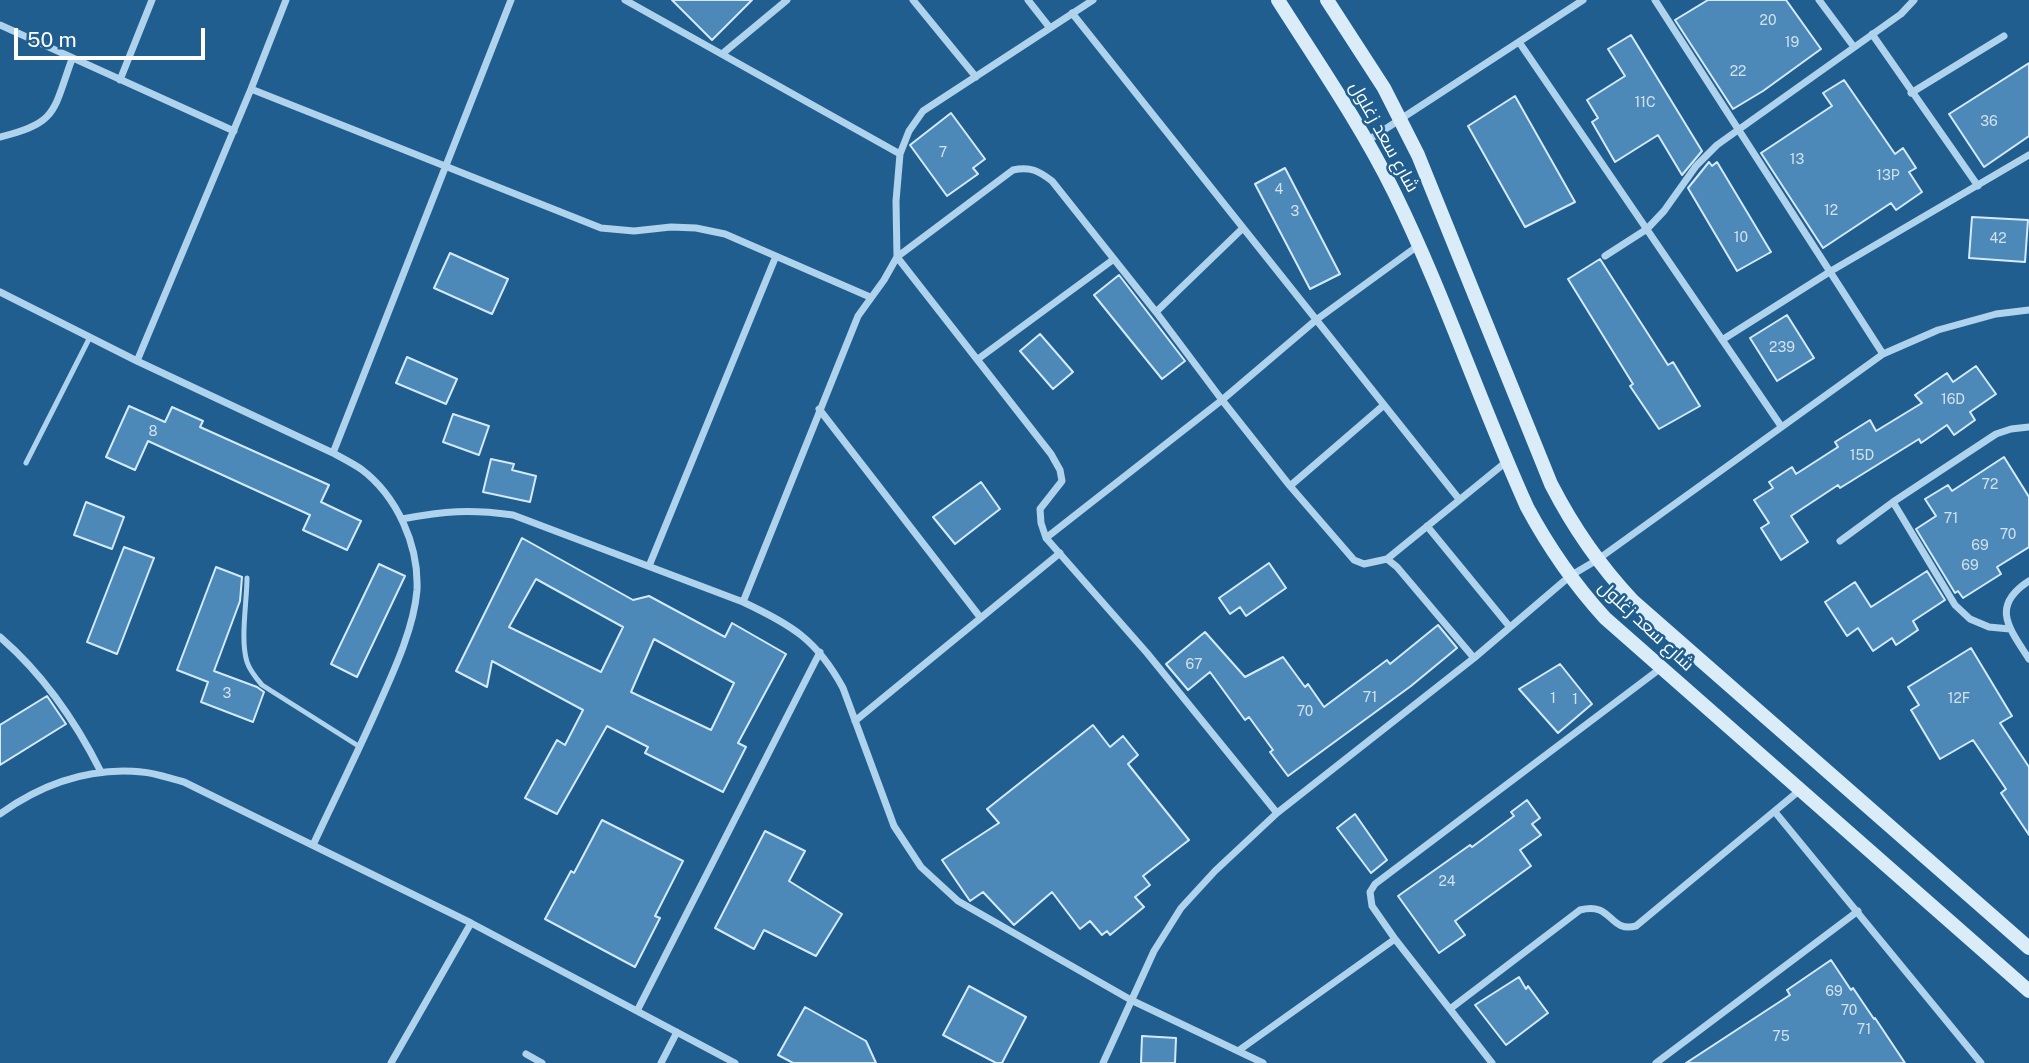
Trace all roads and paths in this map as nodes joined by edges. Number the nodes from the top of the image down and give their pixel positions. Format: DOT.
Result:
graph roads {
  1 [pos="152,0"];
  2 [pos="285,0"];
  3 [pos="511,0"];
  4 [pos="625,0"];
  5 [pos="787,0"];
  6 [pos="914,0"];
  7 [pos="1028,0"];
  8 [pos="1093,0"];
  9 [pos="1278,0"];
  10 [pos="1327,0"];
  11 [pos="1583,0"];
  12 [pos="1655,0"];
  13 [pos="1819,0"];
  14 [pos="1914,0"];
  15 [pos="776,3"];
  16 [pos="1072,13"];
  17 [pos="0,25"];
  18 [pos="1049,28"];
  19 [pos="1872,34"];
  20 [pos="2004,36"];
  21 [pos="1519,42"];
  22 [pos="1854,47"];
  23 [pos="722,54"];
  24 [pos="72,59"];
  25 [pos="976,77"];
  26 [pos="120,80"];
  27 [pos="251,89"];
  28 [pos="1912,93"];
  29 [pos="1401,119"];
  30 [pos="1738,129"];
  31 [pos="233,131"];
  32 [pos="0,137"];
  33 [pos="1367,141"];
  34 [pos="900,154"];
  35 [pos="2029,155"];
  36 [pos="444,167"];
  37 [pos="1978,187"];
  38 [pos="1243,228"];
  39 [pos="1647,229"];
  40 [pos="1419,246"];
  41 [pos="776,256"];
  42 [pos="1605,256"];
  43 [pos="897,257"];
  44 [pos="1114,259"];
  45 [pos="1831,271"];
  46 [pos="0,292"];
  47 [pos="870,298"];
  48 [pos="2029,310"];
  49 [pos="1156,312"];
  50 [pos="1316,320"];
  51 [pos="90,337"];
  52 [pos="1722,340"];
  53 [pos="1883,354"];
  54 [pos="978,359"];
  55 [pos="137,361"];
  56 [pos="1222,400"];
  57 [pos="1384,405"];
  58 [pos="819,409"];
  59 [pos="1781,426"];
  60 [pos="2029,428"];
  61 [pos="333,453"];
  62 [pos="1506,462"];
  63 [pos="26,463"];
  64 [pos="1290,486"];
  65 [pos="1459,499"];
  66 [pos="1893,502"];
  67 [pos="402,519"];
  68 [pos="1427,526"];
  69 [pos="1046,538"];
  70 [pos="1840,541"];
  71 [pos="1060,553"];
  72 [pos="1387,559"];
  73 [pos="1597,560"];
  74 [pos="649,566"];
  75 [pos="1570,576"];
  76 [pos="247,578"];
  77 [pos="2029,581"];
  78 [pos="743,602"];
  79 [pos="980,617"];
  80 [pos="1509,626"];
  81 [pos="2010,629"];
  82 [pos="0,637"];
  83 [pos="820,652"];
  84 [pos="1474,658"];
  85 [pos="2029,659"];
  86 [pos="1661,668"];
  87 [pos="855,721"];
  88 [pos="360,747"];
  89 [pos="101,772"];
  90 [pos="1800,790"];
  91 [pos="1775,812"];
  92 [pos="1277,813"];
  93 [pos="0,814"];
  94 [pos="313,845"];
  95 [pos="1858,911"];
  96 [pos="471,923"];
  97 [pos="1395,939"];
  98 [pos="2029,948"];
  99 [pos="2029,991"];
  100 [pos="1131,1000"];
  101 [pos="1450,1009"];
  102 [pos="637,1011"];
  103 [pos="677,1032"];
  104 [pos="1238,1051"];
  105 [pos="526,1054"];
  106 [pos="1667,1059"];
  107 [pos="391,1063"];
  108 [pos="542,1063"];
  109 [pos="661,1063"];
  110 [pos="735,1063"];
  111 [pos="1103,1063"];
  112 [pos="1263,1063"];
  113 [pos="1492,1063"];
  114 [pos="1656,1063"];
  115 [pos="1981,1063"];
  1 -- 26 [label="street"];
  2 -- 27 [label="street"];
  3 -- 36 [label="street"];
  4 -- 23 [label="street"];
  5 -- 15 [label="street"];
  6 -- 25 [label="street"];
  7 -- 18 [label="street"];
  8 -- 16 [label="street"];
  9 -- 33 [label="street, شارع سعد زغلول"];
  10 -- 29 [label="street, شارع سعد زغلول"];
  11 -- 21 [label="street"];
  12 -- 30 [label="street"];
  13 -- 22 [label="street"];
  14 -- 19 [label="street"];
  15 -- 23 [label="street"];
  16 -- 18 [label="street"];
  16 -- 38 [label="street"];
  17 -- 24 [label="street"];
  18 -- 25 [label="street"];
  19 -- 22 [label="street"];
  19 -- 28 [label="street"];
  20 -- 28 [label="street"];
  21 -- 29 [label="street"];
  21 -- 39 [label="street"];
  22 -- 30 [label="street"];
  23 -- 34 [label="street"];
  24 -- 26 [label="street"];
  24 -- 32 [label="street"];
  25 -- 34 [label="street"];
  26 -- 31 [label="street"];
  27 -- 31 [label="street"];
  27 -- 36 [label="street"];
  28 -- 37 [label="street"];
  29 -- 33 [label="street"];
  29 -- 73 [label="street, شارع سعد زغلول"];
  30 -- 39 [label="street"];
  30 -- 45 [label="street"];
  31 -- 55 [label="street"];
  33 -- 40 [label="street, شارع سعد زغلول"];
  34 -- 43 [label="street"];
  35 -- 37 [label="street"];
  36 -- 41 [label="street"];
  36 -- 61 [label="street"];
  37 -- 45 [label="street"];
  38 -- 49 [label="street"];
  38 -- 50 [label="street"];
  39 -- 42 [label="street"];
  39 -- 52 [label="street"];
  40 -- 50 [label="street"];
  40 -- 62 [label="street, شارع سعد زغلول"];
  41 -- 47 [label="street"];
  41 -- 74 [label="street"];
  43 -- 44 [label="street"];
  43 -- 47 [label="street"];
  43 -- 54 [label="street"];
  44 -- 49 [label="street"];
  44 -- 54 [label="street"];
  45 -- 52 [label="street"];
  45 -- 53 [label="street"];
  46 -- 51 [label="street"];
  47 -- 58 [label="street"];
  48 -- 53 [label="street"];
  49 -- 56 [label="street"];
  50 -- 56 [label="street"];
  50 -- 57 [label="street"];
  51 -- 55 [label="street"];
  51 -- 63 [label="lane"];
  52 -- 59 [label="street"];
  53 -- 59 [label="street"];
  54 -- 69 [label="street"];
  55 -- 61 [label="street"];
  56 -- 64 [label="street"];
  56 -- 69 [label="street"];
  57 -- 64 [label="street"];
  57 -- 65 [label="street"];
  58 -- 78 [label="street"];
  58 -- 79 [label="street"];
  59 -- 73 [label="street"];
  60 -- 66 [label="street"];
  61 -- 67 [label="street"];
  62 -- 65 [label="street"];
  62 -- 75 [label="street, شارع سعد زغلول"];
  64 -- 72 [label="street"];
  65 -- 68 [label="street"];
  66 -- 70 [label="street"];
  66 -- 81 [label="street"];
  67 -- 74 [label="street"];
  67 -- 88 [label="street"];
  68 -- 72 [label="street"];
  68 -- 80 [label="street"];
  69 -- 71 [label="street"];
  71 -- 79 [label="street"];
  71 -- 92 [label="street"];
  72 -- 84 [label="street"];
  73 -- 75 [label="street"];
  73 -- 98 [label="street, شارع سعد زغلول"];
  74 -- 78 [label="street"];
  75 -- 80 [label="street"];
  75 -- 86 [label="street, شارع سعد زغلول"];
  76 -- 88 [label="lane"];
  77 -- 81 [label="street"];
  78 -- 83 [label="street"];
  79 -- 87 [label="street"];
  80 -- 84 [label="street"];
  81 -- 85 [label="street"];
  82 -- 89 [label="street"];
  83 -- 87 [label="street"];
  83 -- 102 [label="street"];
  84 -- 92 [label="street"];
  86 -- 90 [label="street, شارع سعد زغلول"];
  86 -- 97 [label="street"];
  87 -- 100 [label="street"];
  88 -- 94 [label="street"];
  89 -- 93 [label="street"];
  89 -- 94 [label="street"];
  90 -- 91 [label="street"];
  90 -- 99 [label="street, شارع سعد زغلول"];
  91 -- 95 [label="street"];
  91 -- 101 [label="street"];
  92 -- 100 [label="street"];
  94 -- 96 [label="street"];
  95 -- 106 [label="street"];
  95 -- 115 [label="street"];
  96 -- 102 [label="street"];
  96 -- 107 [label="street"];
  97 -- 101 [label="street"];
  97 -- 104 [label="street"];
  100 -- 104 [label="street"];
  100 -- 111 [label="street"];
  101 -- 113 [label="street"];
  102 -- 103 [label="street"];
  103 -- 109 [label="street"];
  103 -- 110 [label="street"];
  104 -- 112 [label="street"];
  105 -- 108 [label="street"];
  106 -- 114 [label="street"];
}
